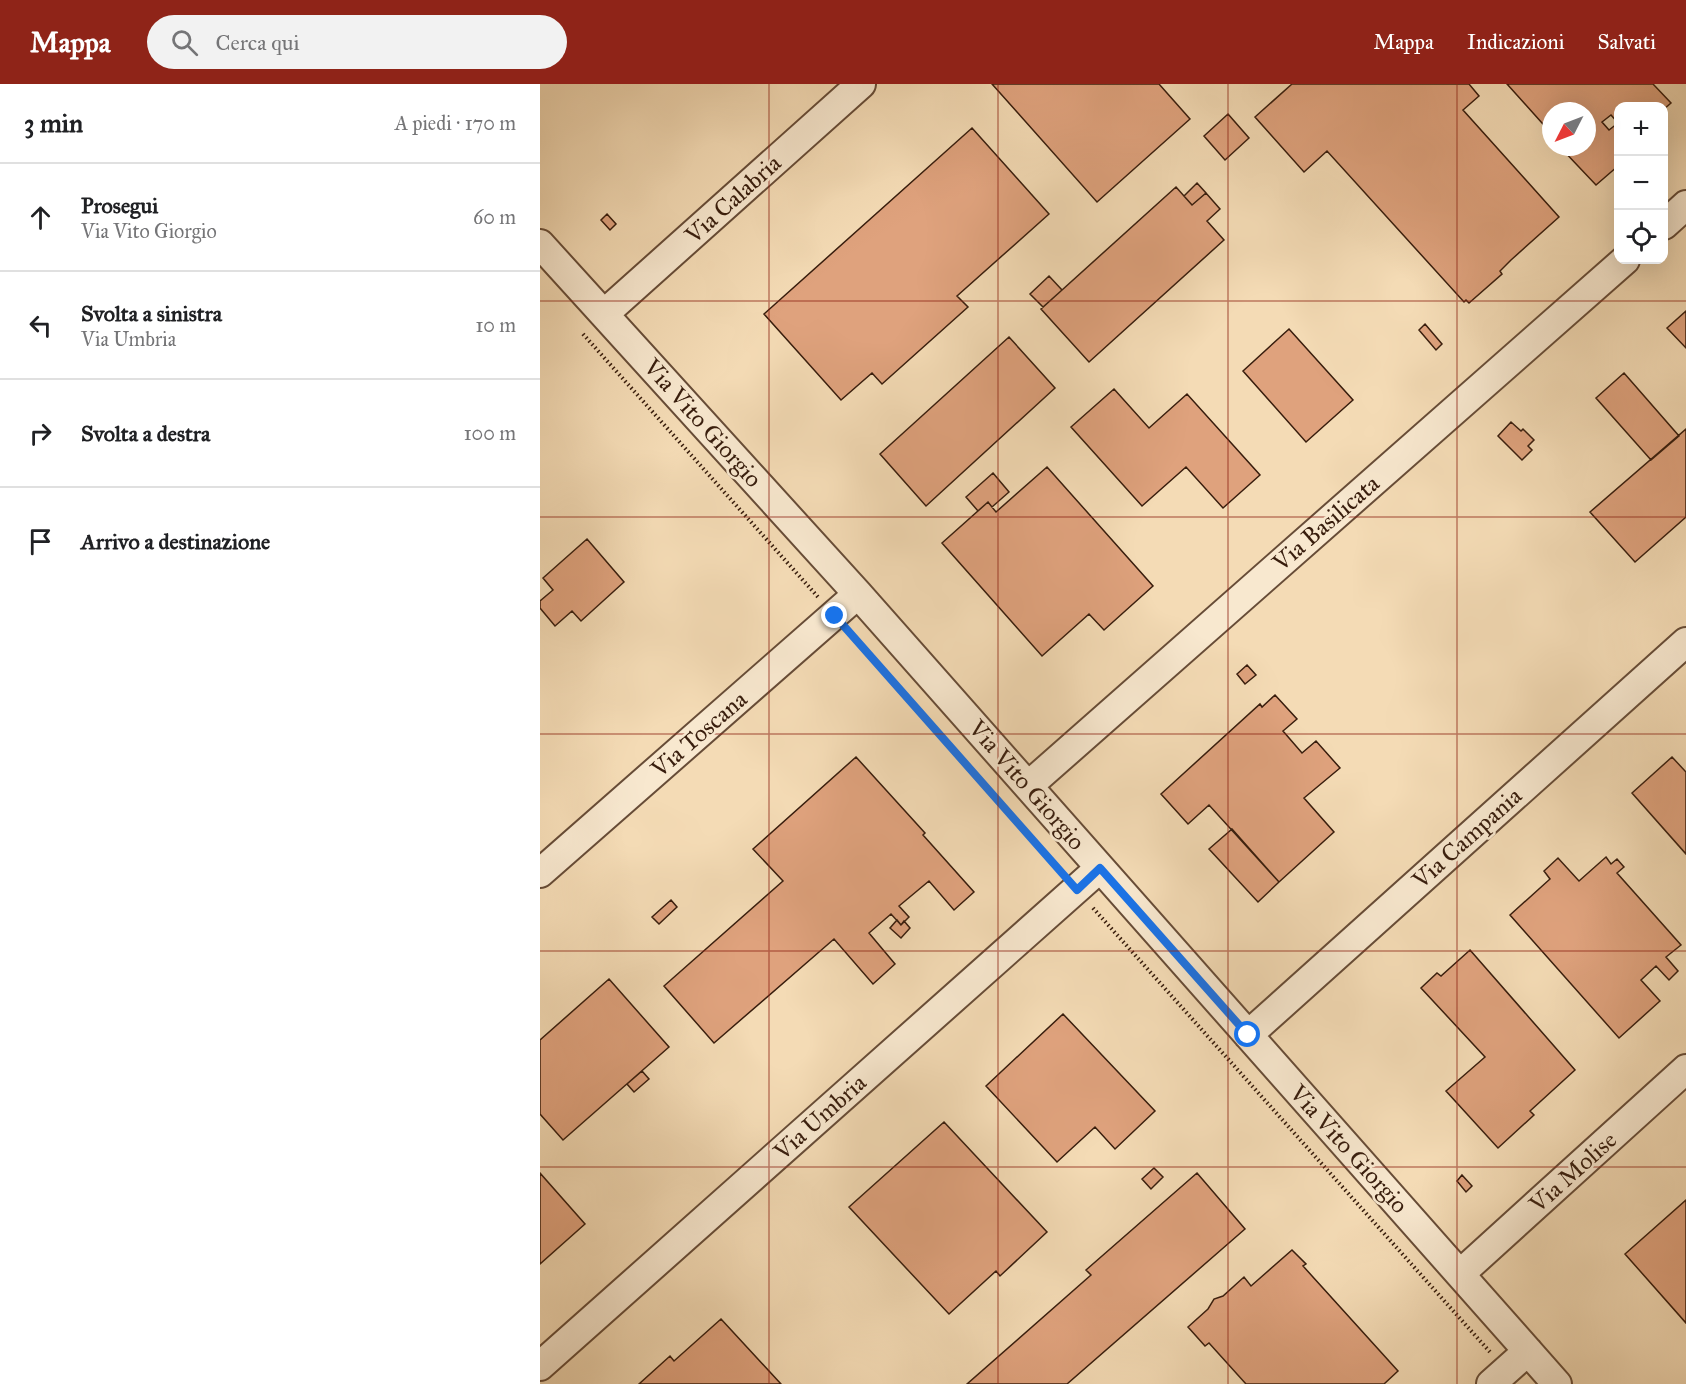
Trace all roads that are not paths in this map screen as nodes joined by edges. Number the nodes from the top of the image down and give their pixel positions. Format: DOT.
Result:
graph roads {
  1 [pos="861,84"];
  2 [pos="1686,205"];
  3 [pos="1668,221"];
  4 [pos="540,244"];
  5 [pos="1620,264"];
  6 [pos="604,314"];
  7 [pos="858,594"];
  8 [pos="1686,642"];
  9 [pos="1028,786"];
  10 [pos="1100,868"];
  11 [pos="540,873"];
  12 [pos="1248,1035"];
  13 [pos="1686,1069"];
  14 [pos="1460,1274"];
  15 [pos="1528,1351"];
  16 [pos="540,1366"];
  17 [pos="1499,1377"];
  18 [pos="1557,1384"];
  1 -- 6 [label="street, Via Calabria"];
  2 -- 3 [label="street"];
  4 -- 6 [label="street, Via Vito Giorgio"];
  5 -- 9 [label="street, Via Basilicata"];
  6 -- 7 [label="street, Via Vito Giorgio"];
  7 -- 9 [label="street, Via Vito Giorgio"];
  7 -- 11 [label="street, Via Toscana"];
  8 -- 12 [label="street, Via Campania"];
  9 -- 10 [label="street, Via Vito Giorgio"];
  10 -- 12 [label="street, Via Vito Giorgio"];
  10 -- 16 [label="street, Via Umbria"];
  12 -- 14 [label="street, Via Vito Giorgio"];
  13 -- 14 [label="street, Via Molise"];
  14 -- 15 [label="street, Via Vito Giorgio"];
  15 -- 17 [label="street"];
  15 -- 18 [label="street, Via Vito Giorgio"];
}
